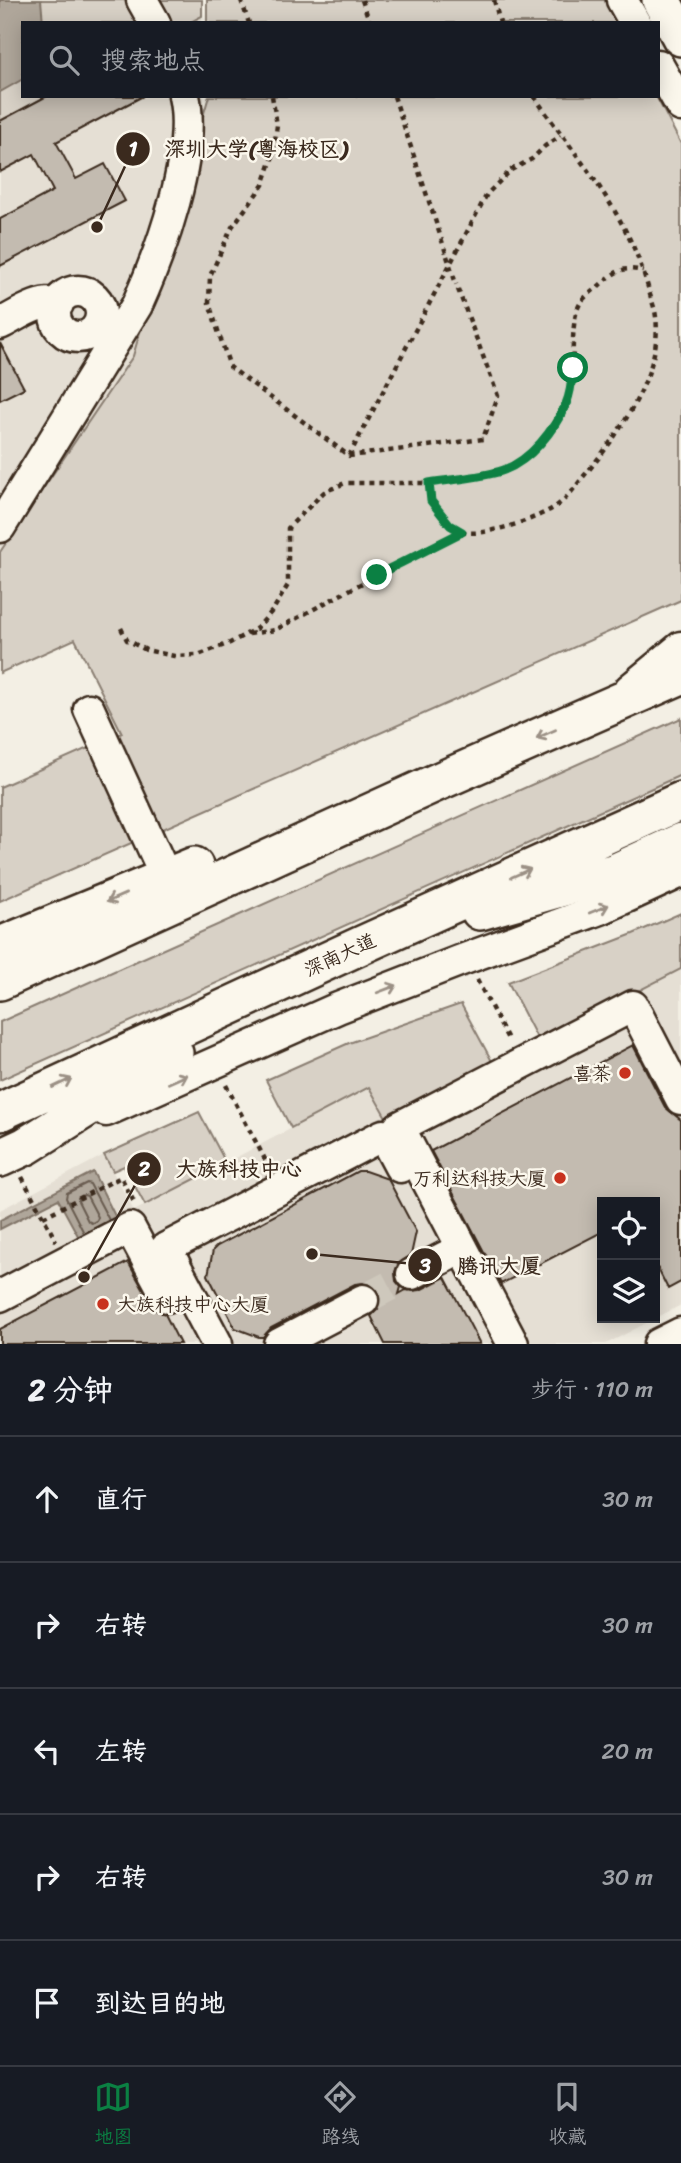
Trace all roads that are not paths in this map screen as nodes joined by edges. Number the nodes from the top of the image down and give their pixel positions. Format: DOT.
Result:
graph roads {
  1 [pos="142,0"];
  2 [pos="622,0"];
  3 [pos="661,0"];
  4 [pos="154,21"];
  5 [pos="634,21"];
  6 [pos="681,37"];
  7 [pos="660,69"];
  8 [pos="184,98"];
  9 [pos="681,106"];
  10 [pos="0,324"];
  11 [pos="106,333"];
  12 [pos="0,527"];
  13 [pos="681,647"];
  14 [pos="681,663"];
  15 [pos="681,675"];
  16 [pos="608,706"];
  17 [pos="89,709"];
  18 [pos="433,783"];
  19 [pos="681,801"];
  20 [pos="681,842"];
  21 [pos="681,872"];
  22 [pos="166,877"];
  23 [pos="364,944"];
  24 [pos="0,946"];
  25 [pos="37,964"];
  26 [pos="0,971"];
  27 [pos="303,972"];
  28 [pos="0,981"];
  29 [pos="671,1055"];
  30 [pos="681,1099"];
  31 [pos="0,1112"];
  32 [pos="16,1160"];
  33 [pos="447,1256"];
  34 [pos="412,1274"];
  35 [pos="0,1296"];
  36 [pos="167,1297"];
  37 [pos="363,1300"];
  38 [pos="681,1333"];
  39 [pos="217,1344"];
  40 [pos="279,1344"];
  41 [pos="493,1344"];
  42 [pos="513,1344"];
  43 [pos="659,1344"];
  1 -- 4 [label="street"];
  2 -- 5 [label="street"];
  3 -- 6 [label="main road"];
  7 -- 9 [label="street"];
  8 -- 11 [label="street"];
  10 -- 11 [label="street"];
  11 -- 12 [label="street"];
  13 -- 16 [label="street"];
  14 -- 16 [label="main road"];
  15 -- 16 [label="main road"];
  16 -- 18 [label="main road, one-way"];
  17 -- 22 [label="street"];
  18 -- 22 [label="main road"];
  18 -- 25 [label="main road"];
  23 -- 19 [label="main road, 深南大道, one-way"];
  20 -- 23 [label="main road"];
  32 -- 21 [label="street, one-way"];
  22 -- 24 [label="main road, one-way"];
  23 -- 27 [label="main road, 深南大道"];
  25 -- 26 [label="main road"];
  25 -- 28 [label="main road"];
  31 -- 27 [label="main road, 深南大道, one-way"];
  27 -- 32 [label="main road"];
  29 -- 30 [label="street"];
  29 -- 42 [label="street"];
  33 -- 34 [label="street"];
  33 -- 39 [label="street"];
  33 -- 41 [label="street"];
  35 -- 36 [label="street"];
  37 -- 40 [label="street"];
  38 -- 43 [label="street"];
}
